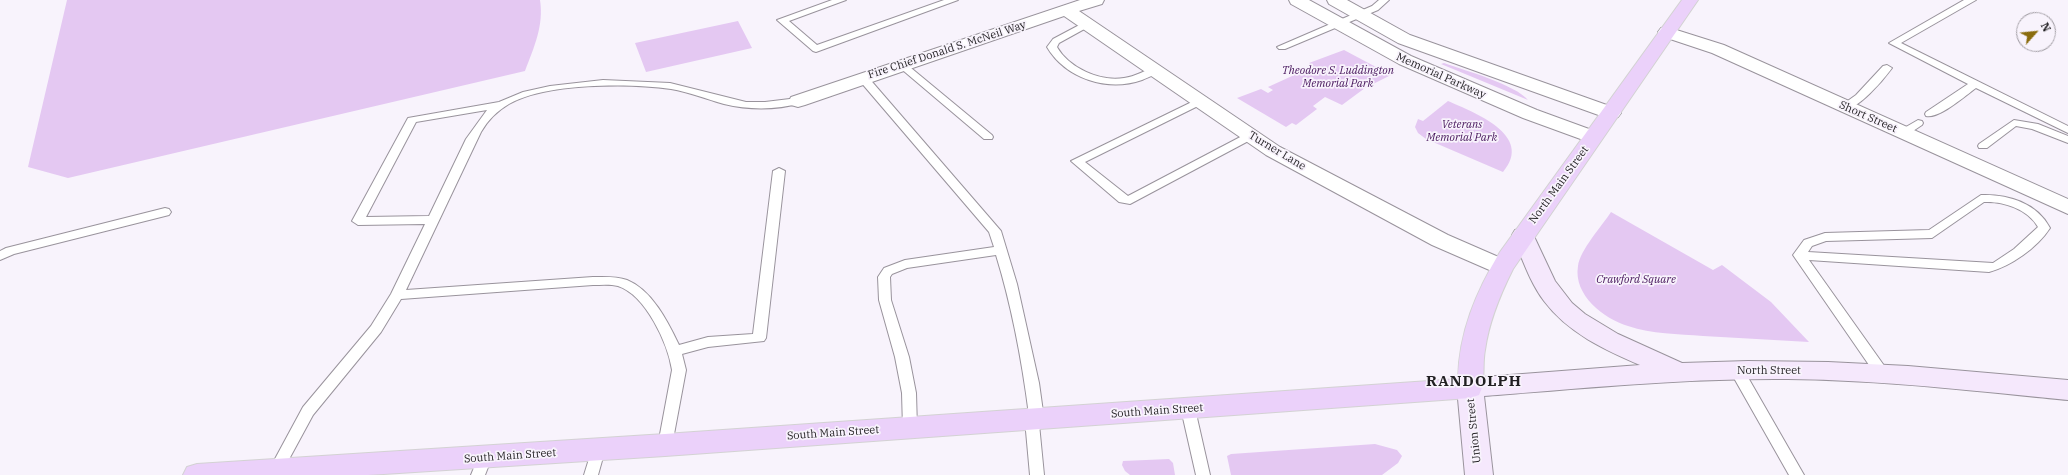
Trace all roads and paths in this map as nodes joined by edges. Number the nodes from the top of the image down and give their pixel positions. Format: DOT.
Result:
graph roads {
  1 [pos="841,0"];
  2 [pos="952,0"];
  3 [pos="1096,0"];
  4 [pos="1297,0"];
  5 [pos="1335,0"];
  6 [pos="1384,0"];
  7 [pos="1690,0"];
  8 [pos="1971,0"];
  9 [pos="1066,10"];
  10 [pos="1360,14"];
  11 [pos="1338,24"];
  12 [pos="1086,25"];
  13 [pos="1667,32"];
  14 [pos="1282,46"];
  15 [pos="902,65"];
  16 [pos="1887,68"];
  17 [pos="1156,70"];
  18 [pos="863,78"];
  19 [pos="1975,84"];
  20 [pos="798,101"];
  21 [pos="1200,101"];
  22 [pos="500,105"];
  23 [pos="1846,107"];
  24 [pos="1611,112"];
  25 [pos="1930,114"];
  26 [pos="2068,130"];
  27 [pos="1250,136"];
  28 [pos="988,137"];
  29 [pos="1593,137"];
  30 [pos="2068,140"];
  31 [pos="1983,146"];
  32 [pos="779,171"];
  33 [pos="2066,203"];
  34 [pos="165,212"];
  35 [pos="432,220"];
  36 [pos="1523,235"];
  37 [pos="1001,250"];
  38 [pos="1799,255"];
  39 [pos="0,256"];
  40 [pos="1502,267"];
  41 [pos="397,295"];
  42 [pos="675,351"];
  43 [pos="1737,371"];
  44 [pos="1681,373"];
  45 [pos="1883,374"];
  46 [pos="1470,388"];
  47 [pos="2068,390"];
  48 [pos="1188,409"];
  49 [pos="1035,420"];
  50 [pos="910,428"];
  51 [pos="665,445"];
  52 [pos="598,450"];
  53 [pos="481,466"];
  54 [pos="288,471"];
  55 [pos="197,475"];
  56 [pos="591,475"];
  57 [pos="1037,475"];
  58 [pos="1202,475"];
  59 [pos="1479,475"];
  60 [pos="1797,475"];
  1 -- 2 [label="lane"];
  3 -- 9 [label="street, Fire Chief Donald S. McNeil Way"];
  4 -- 11 [label="street, Memorial Parkway"];
  5 -- 10 [label="street, Memorial Parkway"];
  6 -- 10 [label="lane"];
  7 -- 13 [label="main road, North Main Street"];
  8 -- 19 [label="lane"];
  9 -- 12 [label="street, Turner Lane"];
  9 -- 15 [label="street, Fire Chief Donald S. McNeil Way"];
  10 -- 11 [label="lane"];
  10 -- 24 [label="street, Memorial Parkway"];
  11 -- 14 [label="lane"];
  11 -- 29 [label="street, Memorial Parkway"];
  12 -- 17 [label="street, Turner Lane"];
  12 -- 17 [label="lane"];
  13 -- 23 [label="street, Short Street"];
  13 -- 24 [label="main road, North Main Street"];
  15 -- 18 [label="street, Fire Chief Donald S. McNeil Way"];
  15 -- 28 [label="lane"];
  16 -- 23 [label="lane"];
  17 -- 21 [label="street, Turner Lane"];
  18 -- 20 [label="street, Fire Chief Donald S. McNeil Way"];
  18 -- 37 [label="lane"];
  19 -- 25 [label="lane"];
  19 -- 26 [label="lane"];
  20 -- 22 [label="lane"];
  21 -- 27 [label="street, Turner Lane"];
  21 -- 27 [label="lane"];
  22 -- 35 [label="lane"];
  22 -- 35 [label="lane"];
  23 -- 33 [label="street, Short Street"];
  24 -- 29 [label="main road, North Main Street"];
  27 -- 40 [label="street, Turner Lane"];
  29 -- 36 [label="main road, North Main Street"];
  30 -- 31 [label="lane"];
  32 -- 42 [label="lane"];
  34 -- 39 [label="lane"];
  35 -- 41 [label="lane"];
  36 -- 40 [label="main road, North Main Street"];
  36 -- 44 [label="main road"];
  37 -- 49 [label="lane"];
  37 -- 50 [label="lane"];
  38 -- 38 [label="lane"];
  38 -- 45 [label="lane"];
  40 -- 46 [label="main road, North Main Street"];
  41 -- 42 [label="lane"];
  41 -- 54 [label="lane"];
  42 -- 51 [label="lane"];
  43 -- 44 [label="main road, North Street"];
  43 -- 45 [label="main road, North Street"];
  43 -- 60 [label="lane"];
  44 -- 46 [label="main road, North Street"];
  45 -- 47 [label="main road, North Street"];
  46 -- 48 [label="main road, South Main Street"];
  46 -- 59 [label="main road, Union Street"];
  48 -- 49 [label="main road, South Main Street"];
  48 -- 58 [label="lane"];
  49 -- 50 [label="main road, South Main Street"];
  49 -- 57 [label="lane"];
  50 -- 51 [label="main road, South Main Street"];
  51 -- 52 [label="main road, South Main Street"];
  52 -- 53 [label="main road, South Main Street"];
  52 -- 56 [label="lane"];
  53 -- 54 [label="main road, South Main Street"];
  54 -- 55 [label="main road, South Main Street"];
}
